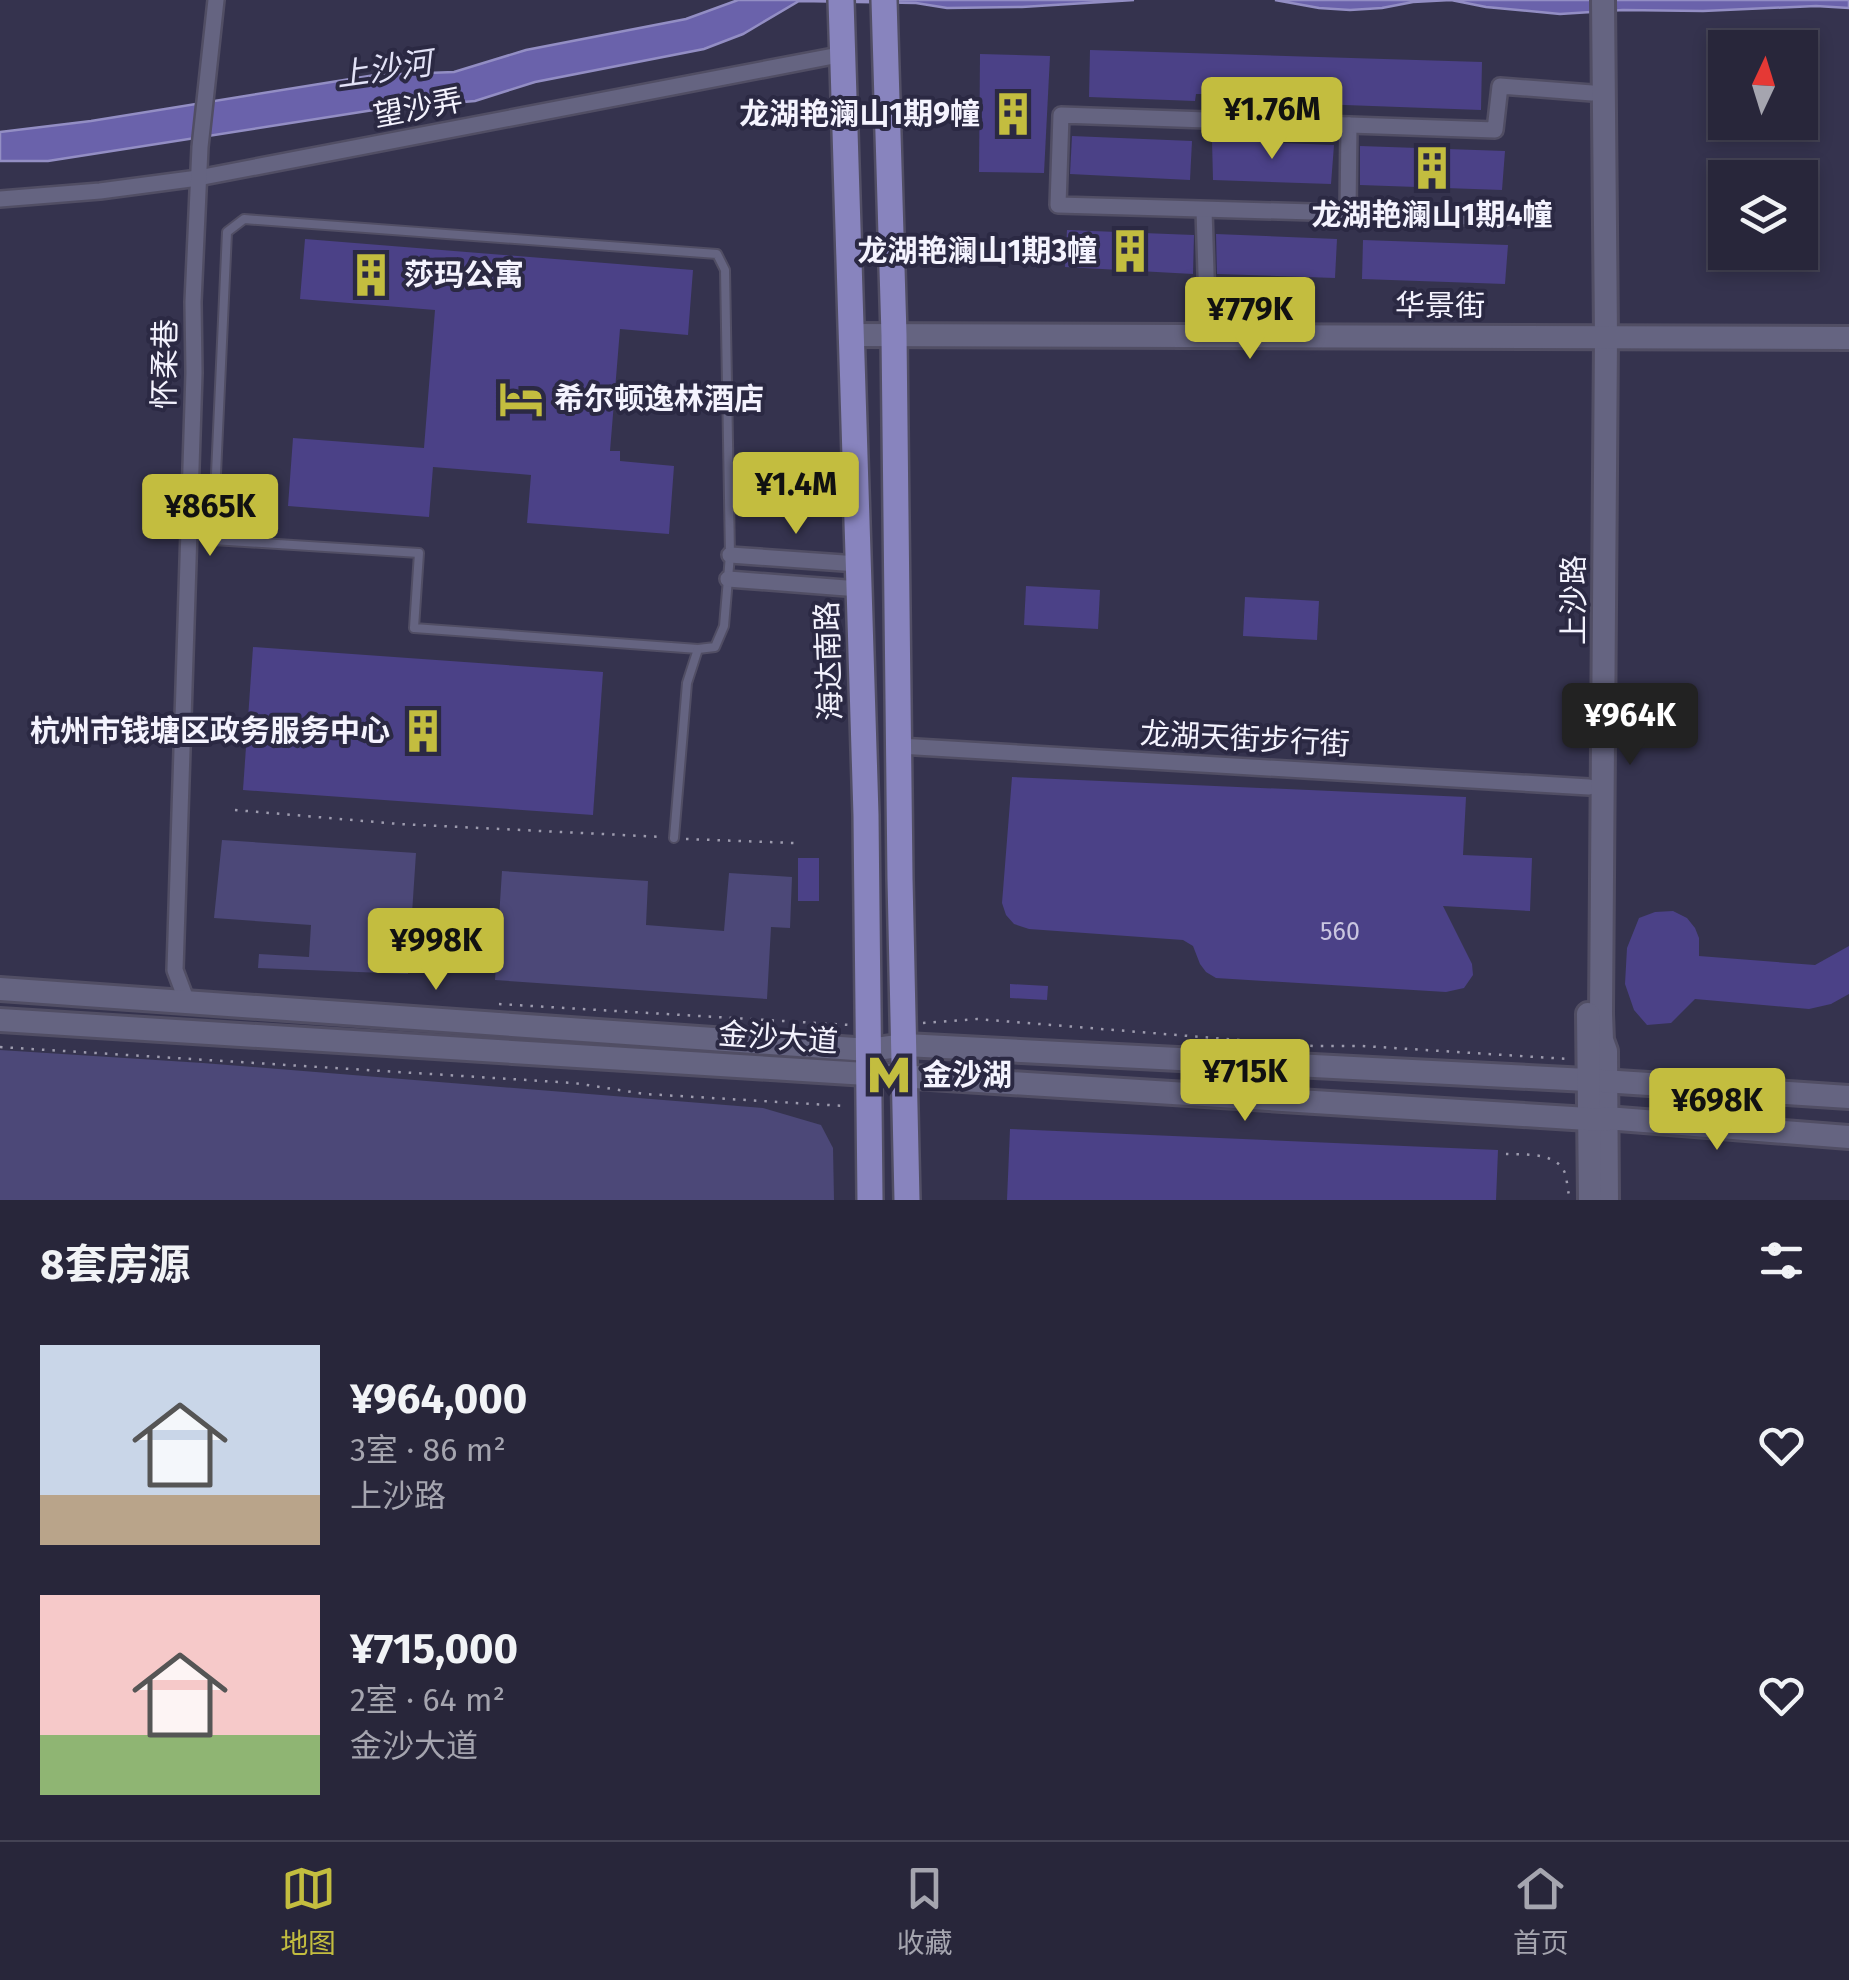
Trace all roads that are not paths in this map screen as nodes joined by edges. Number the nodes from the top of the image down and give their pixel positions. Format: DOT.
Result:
graph roads {
  1 [pos="216,0"];
  2 [pos="841,4"];
  3 [pos="884,4"];
  4 [pos="1597,10"];
  5 [pos="844,54"];
  6 [pos="1592,93"];
  7 [pos="1349,124"];
  8 [pos="198,178"];
  9 [pos="0,199"];
  10 [pos="1204,210"];
  11 [pos="1348,213"];
  12 [pos="1503,218"];
  13 [pos="851,335"];
  14 [pos="894,335"];
  15 [pos="1208,336"];
  16 [pos="1600,336"];
  17 [pos="1849,338"];
  18 [pos="730,555"];
  19 [pos="859,577"];
  20 [pos="728,578"];
  21 [pos="698,648"];
  22 [pos="899,746"];
  23 [pos="1589,787"];
  24 [pos="674,838"];
  25 [pos="175,970"];
  26 [pos="0,989"];
  27 [pos="152,999"];
  28 [pos="187,1002"];
  29 [pos="0,1020"];
  30 [pos="905,1045"];
  31 [pos="869,1062"];
  32 [pos="906,1078"];
  33 [pos="1597,1081"];
  34 [pos="1849,1097"];
  35 [pos="1600,1119"];
  36 [pos="1849,1136"];
  37 [pos="1580,1197"];
  38 [pos="870,1200"];
  39 [pos="908,1200"];
  40 [pos="1608,1200"];
  1 -- 8 [label="street, 怀柔巷"];
  2 -- 5 [label="main road, 海达南路"];
  3 -- 14 [label="main road"];
  4 -- 6 [label="main road, 上沙路"];
  4 -- 16 [label="main road, 上沙路"];
  5 -- 8 [label="street, 望沙弄"];
  5 -- 13 [label="main road, 海达南路"];
  6 -- 7 [label="street"];
  6 -- 16 [label="main road, 上沙路"];
  7 -- 10 [label="street"];
  7 -- 11 [label="street"];
  8 -- 9 [label="street, 望沙弄"];
  8 -- 25 [label="street, 怀柔巷"];
  10 -- 11 [label="street"];
  10 -- 15 [label="street"];
  11 -- 12 [label="street"];
  13 -- 14 [label="main road, 华景街"];
  13 -- 19 [label="main road, 海达南路"];
  14 -- 15 [label="main road, 华景街"];
  14 -- 22 [label="main road"];
  15 -- 16 [label="main road, 华景街"];
  16 -- 17 [label="main road, 华景街"];
  16 -- 23 [label="main road, 上沙路"];
  16 -- 33 [label="main road, 上沙路"];
  18 -- 19 [label="street"];
  18 -- 20 [label="lane"];
  18 -- 21 [label="lane"];
  19 -- 20 [label="street"];
  19 -- 31 [label="main road, 海达南路"];
  20 -- 21 [label="lane"];
  21 -- 24 [label="lane"];
  22 -- 23 [label="street, 龙湖天街步行街"];
  22 -- 30 [label="main road"];
  23 -- 33 [label="main road, 上沙路"];
  25 -- 27 [label="street"];
  25 -- 28 [label="street, 怀柔巷"];
  26 -- 27 [label="main road, 金沙大道"];
  27 -- 28 [label="main road, 金沙大道"];
  28 -- 31 [label="main road, 金沙大道"];
  29 -- 31 [label="main road, 金沙大道"];
  30 -- 31 [label="main road, 金沙大道"];
  30 -- 32 [label="main road"];
  30 -- 33 [label="main road, 金沙大道"];
  31 -- 32 [label="main road, 金沙大道"];
  31 -- 38 [label="main road, 海达南路"];
  32 -- 35 [label="main road, 金沙大道"];
  32 -- 39 [label="main road"];
  33 -- 34 [label="main road, 金沙大道"];
  33 -- 35 [label="main road, 上沙路"];
  35 -- 36 [label="main road, 金沙大道"];
  35 -- 37 [label="main road, 上沙路"];
  35 -- 40 [label="main road, 上沙路"];
}
